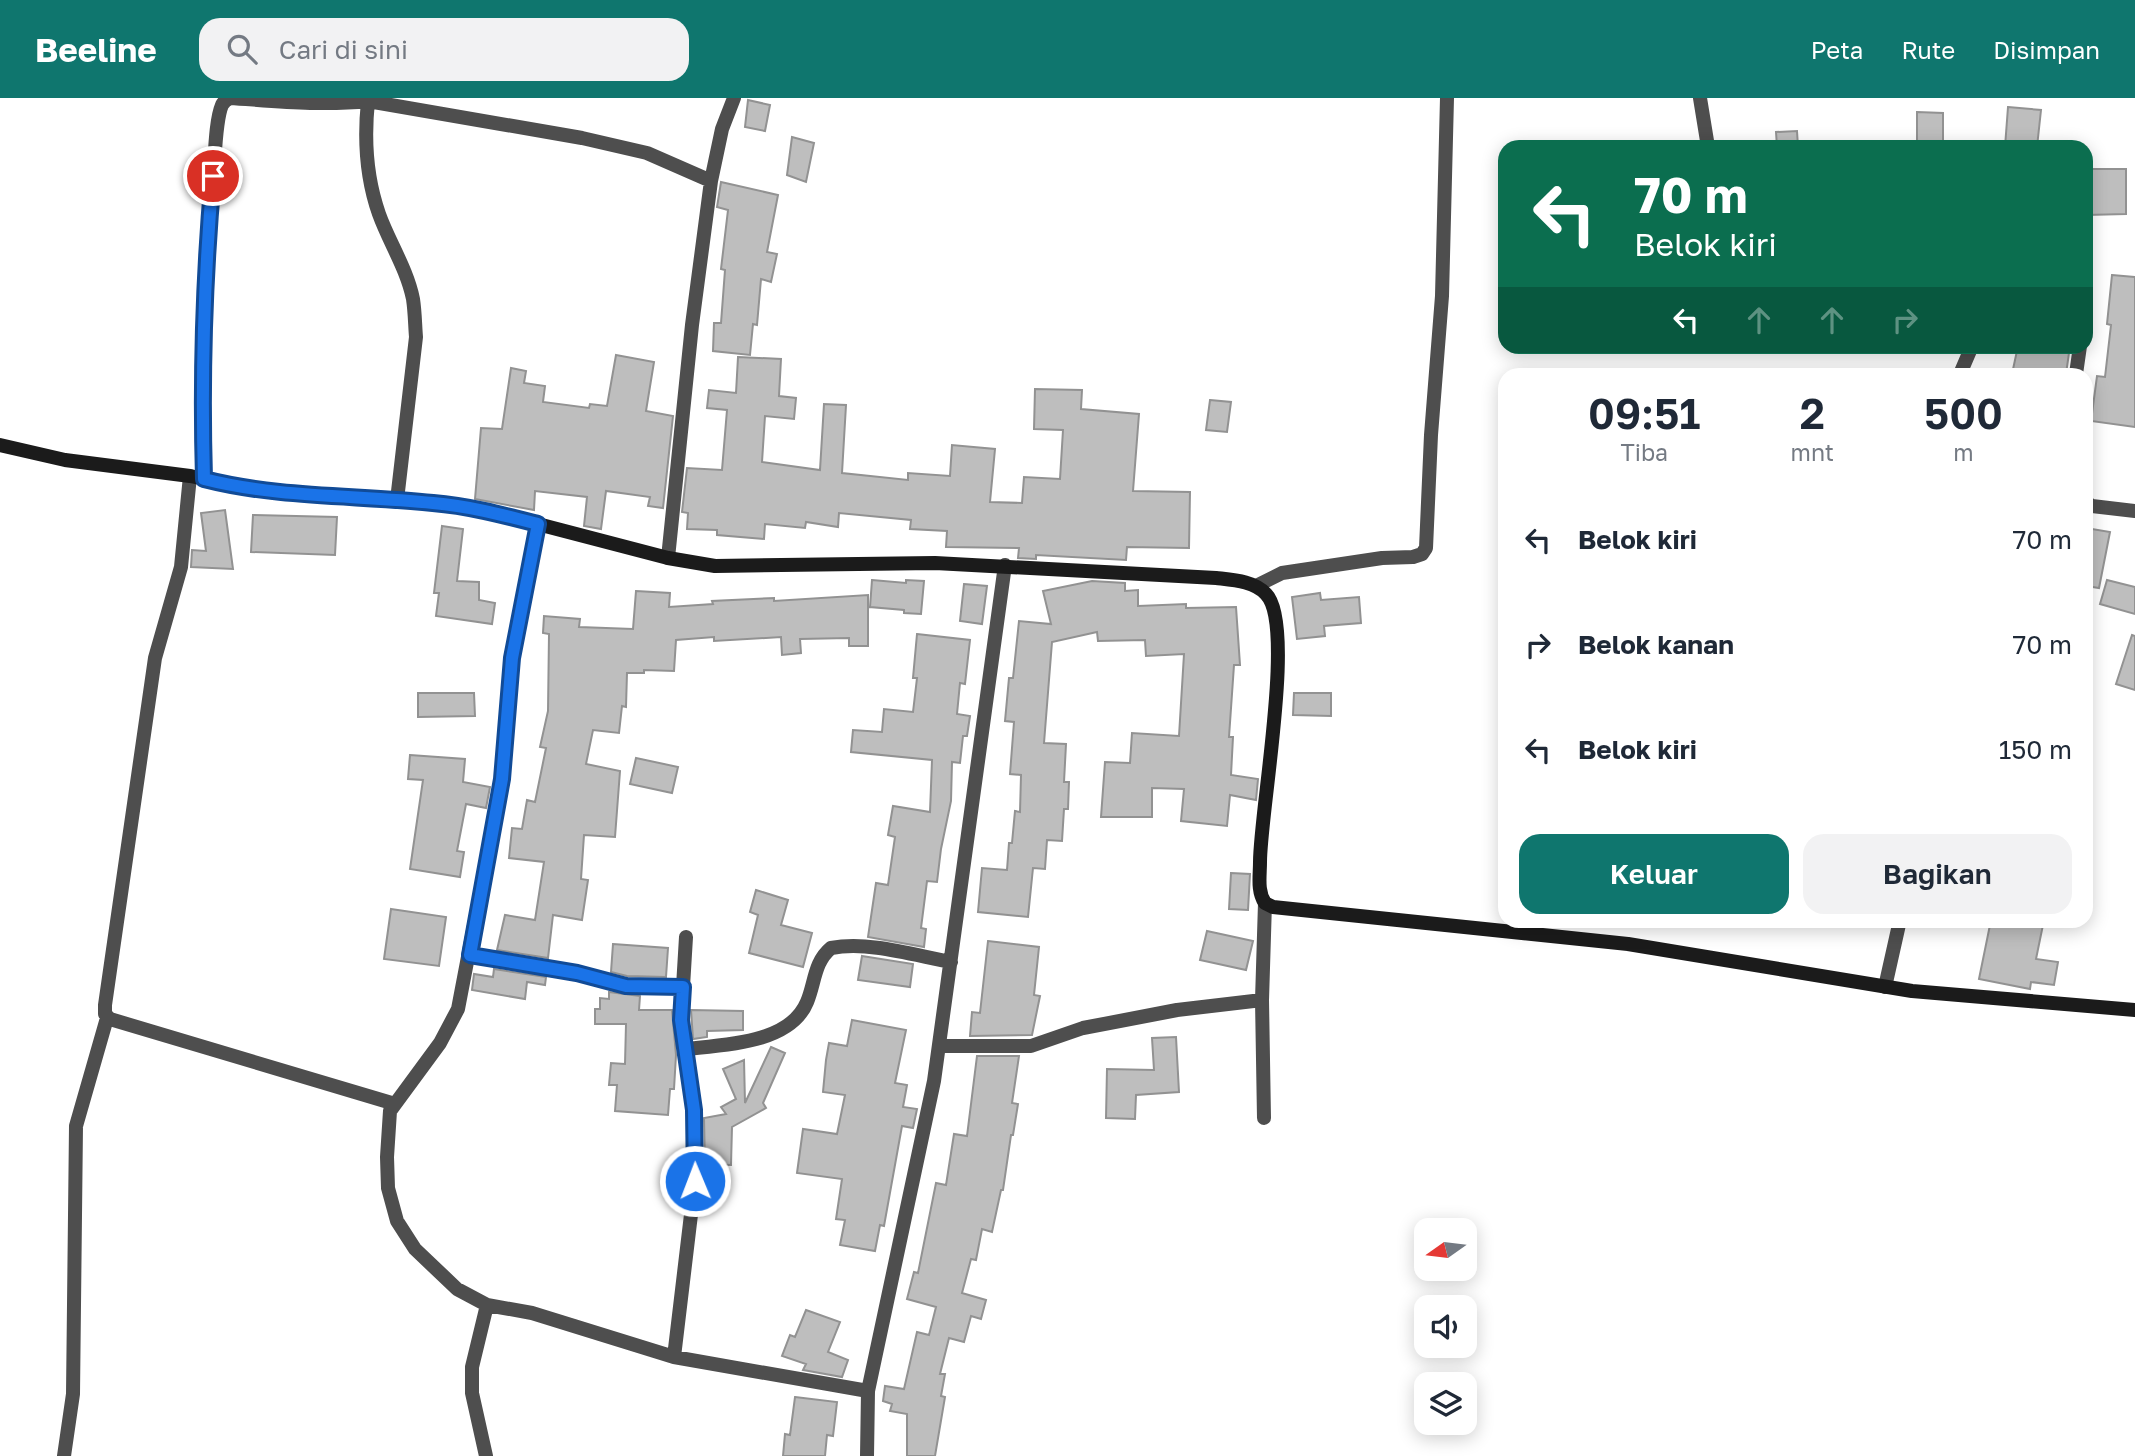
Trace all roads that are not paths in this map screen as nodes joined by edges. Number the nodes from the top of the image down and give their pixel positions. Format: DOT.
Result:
graph roads {
  1 [pos="734,98"];
  2 [pos="1447,98"];
  3 [pos="1700,98"];
  4 [pos="368,101"];
  5 [pos="1707,140"];
  6 [pos="711,181"];
  7 [pos="0,446"];
  8 [pos="197,477"];
  9 [pos="397,500"];
  10 [pos="2093,506"];
  11 [pos="2135,511"];
  12 [pos="538,524"];
  13 [pos="668,558"];
  14 [pos="1005,565"];
  15 [pos="1256,586"];
  16 [pos="1265,903"];
  17 [pos="1898,928"];
  18 [pos="686,937"];
  19 [pos="470,955"];
  20 [pos="951,962"];
  21 [pos="683,987"];
  22 [pos="1885,987"];
  23 [pos="1262,1000"];
  24 [pos="2135,1010"];
  25 [pos="107,1018"];
  26 [pos="939,1046"];
  27 [pos="685,1049"];
  28 [pos="395,1104"];
  29 [pos="1264,1118"];
  30 [pos="486,1305"];
  31 [pos="674,1357"];
  32 [pos="868,1391"];
  33 [pos="64,1456"];
  34 [pos="485,1456"];
  35 [pos="867,1456"];
  1 -- 6 [label="street"];
  2 -- 15 [label="street"];
  3 -- 5 [label="street"];
  4 -- 6 [label="street"];
  4 -- 8 [label="street"];
  4 -- 9 [label="street"];
  6 -- 13 [label="street"];
  7 -- 8 [label="street"];
  8 -- 9 [label="street"];
  8 -- 25 [label="street"];
  9 -- 12 [label="street"];
  10 -- 11 [label="street"];
  12 -- 13 [label="street"];
  12 -- 19 [label="street"];
  13 -- 14 [label="street"];
  14 -- 15 [label="street"];
  14 -- 20 [label="street"];
  15 -- 16 [label="street"];
  16 -- 22 [label="street"];
  16 -- 23 [label="street"];
  17 -- 22 [label="street"];
  18 -- 21 [label="street"];
  19 -- 21 [label="street"];
  19 -- 28 [label="street"];
  20 -- 26 [label="street"];
  20 -- 27 [label="street"];
  21 -- 27 [label="street"];
  22 -- 24 [label="street"];
  23 -- 26 [label="street"];
  23 -- 29 [label="street"];
  25 -- 28 [label="street"];
  25 -- 33 [label="street"];
  26 -- 32 [label="street"];
  27 -- 31 [label="street"];
  28 -- 30 [label="street"];
  30 -- 31 [label="street"];
  30 -- 34 [label="street"];
  31 -- 32 [label="street"];
  32 -- 35 [label="street"];
}
